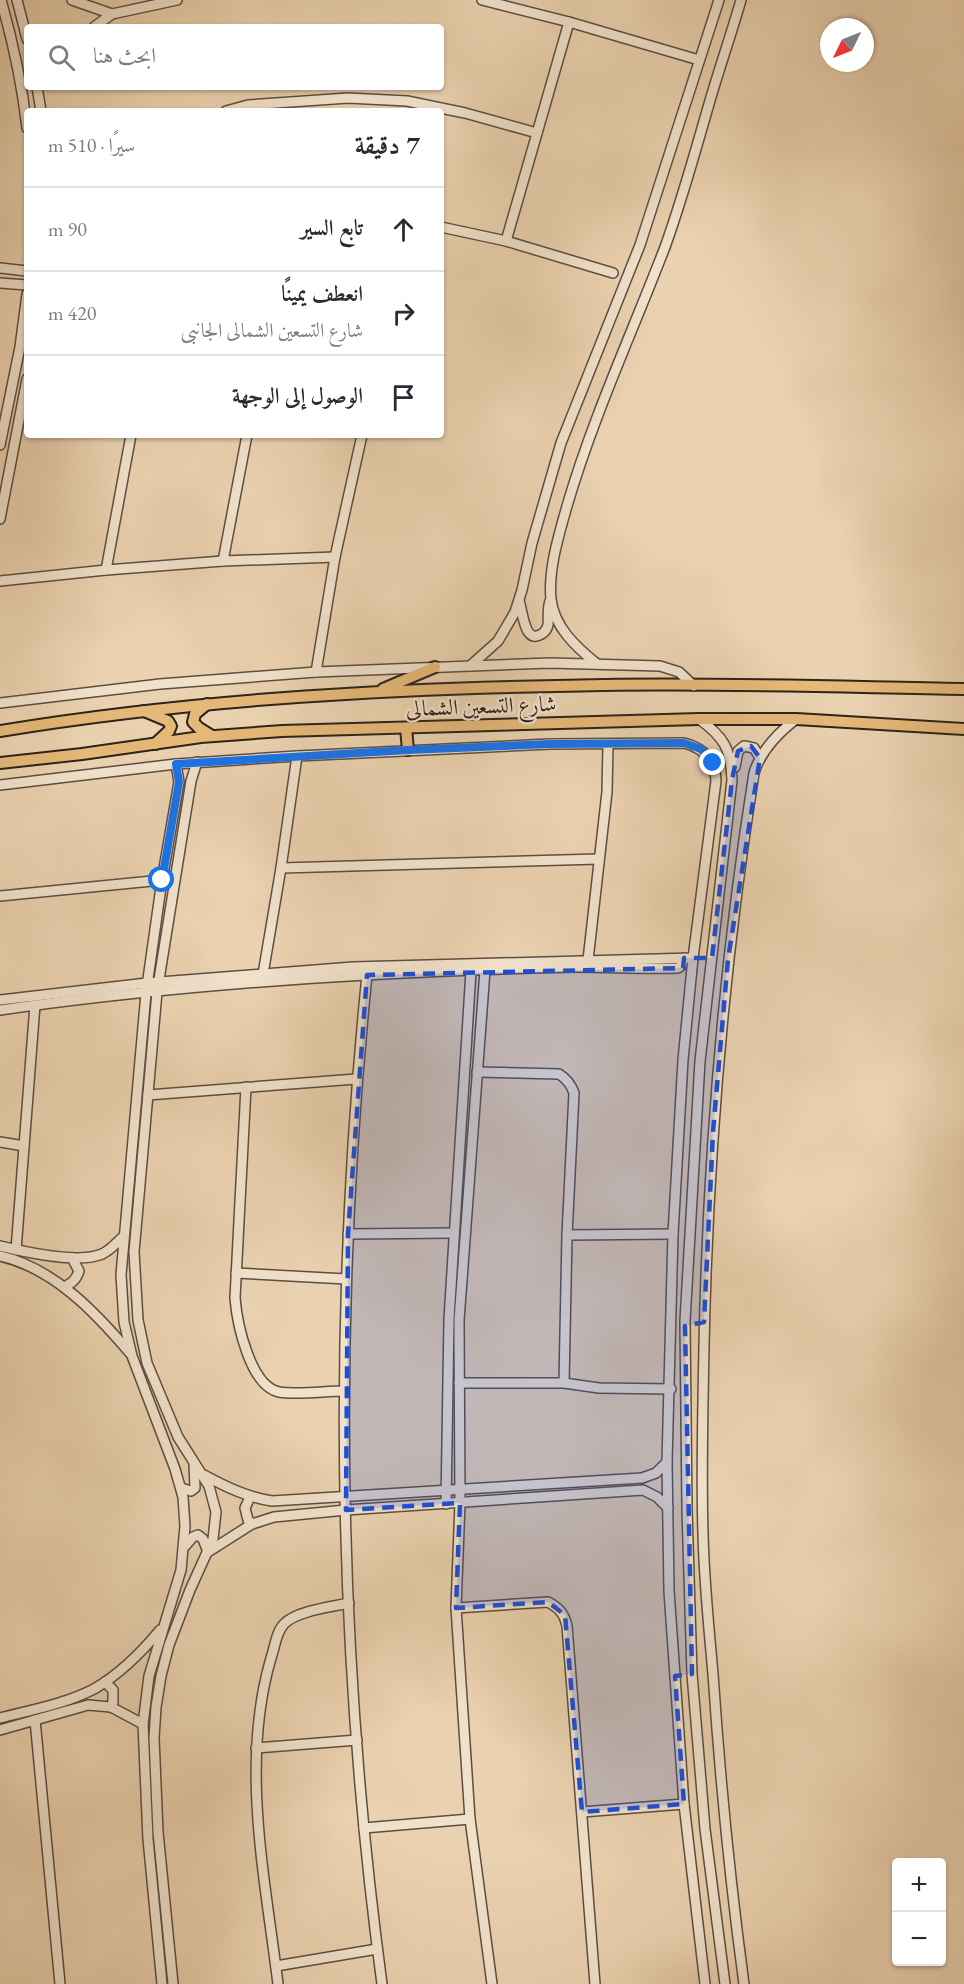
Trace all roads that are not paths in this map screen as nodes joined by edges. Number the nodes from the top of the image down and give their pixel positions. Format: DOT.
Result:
graph roads {
  1 [pos="1,0"];
  2 [pos="17,0"];
  3 [pos="72,0"];
  4 [pos="177,0"];
  5 [pos="482,0"];
  6 [pos="719,0"];
  7 [pos="741,0"];
  8 [pos="112,14"];
  9 [pos="569,22"];
  10 [pos="98,24"];
  11 [pos="24,27"];
  12 [pos="699,60"];
  13 [pos="38,90"];
  14 [pos="41,108"];
  15 [pos="237,108"];
  16 [pos="441,108"];
  17 [pos="444,109"];
  18 [pos="24,110"];
  19 [pos="537,133"];
  20 [pos="444,228"];
  21 [pos="506,241"];
  22 [pos="0,268"];
  23 [pos="24,271"];
  24 [pos="613,273"];
  25 [pos="0,283"];
  26 [pos="24,285"];
  27 [pos="24,317"];
  28 [pos="24,395"];
  29 [pos="130,438"];
  30 [pos="246,438"];
  31 [pos="361,438"];
  32 [pos="0,445"];
  33 [pos="0,519"];
  34 [pos="335,557"];
  35 [pos="223,561"];
  36 [pos="106,570"];
  37 [pos="0,581"];
  38 [pos="551,599"];
  39 [pos="519,601"];
  40 [pos="597,664"];
  41 [pos="470,666"];
  42 [pos="435,667"];
  43 [pos="316,672"];
  44 [pos="694,686"];
  45 [pos="964,689"];
  46 [pos="377,692"];
  47 [pos="208,703"];
  48 [pos="0,704"];
  49 [pos="144,710"];
  50 [pos="699,719"];
  51 [pos="796,719"];
  52 [pos="406,728"];
  53 [pos="964,729"];
  54 [pos="0,731"];
  55 [pos="212,736"];
  56 [pos="155,744"];
  57 [pos="608,745"];
  58 [pos="408,750"];
  59 [pos="297,756"];
  60 [pos="760,758"];
  61 [pos="197,762"];
  62 [pos="0,763"];
  63 [pos="176,764"];
  64 [pos="732,780"];
  65 [pos="0,785"];
  66 [pos="599,859"];
  67 [pos="281,868"];
  68 [pos="162,880"];
  69 [pos="0,896"];
  70 [pos="688,958"];
  71 [pos="588,960"];
  72 [pos="419,969"];
  73 [pos="485,970"];
  74 [pos="471,971"];
  75 [pos="262,974"];
  76 [pos="367,975"];
  77 [pos="147,983"];
  78 [pos="158,987"];
  79 [pos="146,993"];
  80 [pos="0,1000"];
  81 [pos="35,1005"];
  82 [pos="0,1010"];
  83 [pos="683,1060"];
  84 [pos="699,1062"];
  85 [pos="477,1072"];
  86 [pos="356,1079"];
  87 [pos="246,1087"];
  88 [pos="148,1095"];
  89 [pos="0,1142"];
  90 [pos="24,1146"];
  91 [pos="348,1233"];
  92 [pos="454,1233"];
  93 [pos="673,1234"];
  94 [pos="567,1235"];
  95 [pos="123,1237"];
  96 [pos="0,1246"];
  97 [pos="16,1250"];
  98 [pos="0,1256"];
  99 [pos="72,1258"];
  100 [pos="236,1273"];
  101 [pos="346,1280"];
  102 [pos="64,1287"];
  103 [pos="685,1321"];
  104 [pos="704,1322"];
  105 [pos="704,1350"];
  106 [pos="685,1351"];
  107 [pos="132,1356"];
  108 [pos="459,1383"];
  109 [pos="564,1383"];
  110 [pos="670,1389"];
  111 [pos="344,1391"];
  112 [pos="194,1462"];
  113 [pos="667,1462"];
  114 [pos="202,1474"];
  115 [pos="180,1488"];
  116 [pos="460,1489"];
  117 [pos="447,1490"];
  118 [pos="345,1496"];
  119 [pos="250,1497"];
  120 [pos="460,1503"];
  121 [pos="446,1504"];
  122 [pos="668,1508"];
  123 [pos="346,1510"];
  124 [pos="252,1524"];
  125 [pos="184,1548"];
  126 [pos="208,1552"];
  127 [pos="349,1603"];
  128 [pos="456,1608"];
  129 [pos="164,1626"];
  130 [pos="692,1674"];
  131 [pos="675,1676"];
  132 [pos="105,1682"];
  133 [pos="111,1707"];
  134 [pos="0,1719"];
  135 [pos="34,1720"];
  136 [pos="143,1724"];
  137 [pos="0,1730"];
  138 [pos="357,1740"];
  139 [pos="256,1748"];
  140 [pos="684,1804"];
  141 [pos="582,1812"];
  142 [pos="470,1819"];
  143 [pos="364,1828"];
  144 [pos="377,1949"];
  145 [pos="276,1966"];
  146 [pos="742,1968"];
  147 [pos="723,1972"];
  148 [pos="60,1984"];
  149 [pos="162,1984"];
  150 [pos="173,1984"];
  151 [pos="278,1984"];
  152 [pos="382,1984"];
  153 [pos="492,1984"];
  154 [pos="595,1984"];
  155 [pos="705,1984"];
  156 [pos="725,1984"];
  157 [pos="744,1984"];
  1 -- 18 [label="street"];
  2 -- 11 [label="street"];
  3 -- 8 [label="street"];
  4 -- 8 [label="street"];
  5 -- 9 [label="street"];
  6 -- 12 [label="street"];
  7 -- 38 [label="street"];
  8 -- 10 [label="street"];
  9 -- 12 [label="street"];
  9 -- 19 [label="street"];
  12 -- 39 [label="street"];
  13 -- 14 [label="street"];
  15 -- 16 [label="street"];
  17 -- 19 [label="street"];
  19 -- 21 [label="street"];
  20 -- 21 [label="street"];
  21 -- 24 [label="street"];
  22 -- 23 [label="street"];
  25 -- 26 [label="street"];
  27 -- 32 [label="street"];
  28 -- 33 [label="street"];
  29 -- 36 [label="street"];
  30 -- 35 [label="street"];
  31 -- 34 [label="street"];
  34 -- 35 [label="street"];
  34 -- 43 [label="street"];
  35 -- 36 [label="street"];
  36 -- 37 [label="street"];
  38 -- 39 [label="street"];
  38 -- 40 [label="street"];
  39 -- 41 [label="street"];
  40 -- 41 [label="street"];
  40 -- 44 [label="street"];
  41 -- 42 [label="street"];
  42 -- 43 [label="street"];
  42 -- 46 [label="main road"];
  43 -- 48 [label="street"];
  44 -- 45 [label="main road, شارع التسعين الشمالى"];
  44 -- 46 [label="main road, شارع التسعين الشمالى"];
  46 -- 47 [label="main road, شارع التسعين الشمالى"];
  47 -- 49 [label="main road, شارع التسعين الشمالى"];
  47 -- 55 [label="main road"];
  49 -- 54 [label="main road, شارع التسعين الشمالى"];
  49 -- 56 [label="main road"];
  50 -- 51 [label="main road, شارع التسعين الشمالى"];
  50 -- 52 [label="main road, شارع التسعين الشمالى"];
  50 -- 64 [label="street"];
  51 -- 53 [label="main road, شارع التسعين الشمالى"];
  51 -- 60 [label="street"];
  52 -- 55 [label="main road, شارع التسعين الشمالى"];
  52 -- 58 [label="main road"];
  55 -- 56 [label="main road, شارع التسعين الشمالى"];
  56 -- 62 [label="main road, شارع التسعين الشمالى"];
  57 -- 58 [label="street"];
  57 -- 66 [label="street"];
  57 -- 70 [label="street"];
  58 -- 59 [label="street"];
  59 -- 61 [label="street"];
  59 -- 67 [label="street"];
  60 -- 64 [label="street"];
  60 -- 104 [label="street"];
  61 -- 63 [label="street"];
  61 -- 78 [label="street"];
  63 -- 65 [label="street"];
  63 -- 68 [label="street"];
  64 -- 84 [label="street"];
  66 -- 67 [label="street"];
  66 -- 71 [label="street"];
  67 -- 75 [label="street"];
  68 -- 69 [label="street"];
  68 -- 77 [label="street"];
  70 -- 71 [label="street"];
  70 -- 73 [label="street"];
  70 -- 83 [label="street"];
  71 -- 72 [label="street"];
  72 -- 74 [label="street"];
  72 -- 75 [label="street"];
  72 -- 76 [label="street"];
  73 -- 74 [label="street"];
  73 -- 85 [label="street"];
  74 -- 92 [label="street"];
  75 -- 78 [label="street"];
  76 -- 78 [label="street"];
  76 -- 86 [label="street"];
  77 -- 78 [label="street"];
  77 -- 79 [label="street"];
  77 -- 80 [label="street"];
  78 -- 79 [label="street"];
  78 -- 88 [label="street"];
  79 -- 81 [label="street"];
  79 -- 95 [label="street"];
  81 -- 82 [label="street"];
  81 -- 90 [label="street"];
  83 -- 84 [label="street"];
  83 -- 93 [label="street"];
  84 -- 103 [label="street"];
  85 -- 94 [label="street"];
  85 -- 108 [label="street"];
  86 -- 87 [label="street"];
  86 -- 91 [label="street"];
  87 -- 88 [label="street"];
  87 -- 100 [label="street"];
  88 -- 112 [label="street"];
  89 -- 90 [label="street"];
  90 -- 97 [label="street"];
  91 -- 92 [label="street"];
  91 -- 101 [label="street"];
  92 -- 117 [label="street"];
  93 -- 94 [label="street"];
  93 -- 110 [label="street"];
  94 -- 109 [label="street"];
  95 -- 99 [label="street"];
  95 -- 107 [label="street"];
  96 -- 97 [label="street"];
  97 -- 99 [label="street"];
  98 -- 102 [label="street"];
  99 -- 102 [label="street"];
  100 -- 101 [label="street"];
  100 -- 111 [label="street"];
  101 -- 111 [label="street"];
  102 -- 107 [label="street"];
  103 -- 104 [label="street"];
  103 -- 106 [label="street"];
  104 -- 105 [label="street"];
  105 -- 106 [label="street"];
  105 -- 146 [label="street"];
  106 -- 130 [label="street"];
  107 -- 115 [label="street"];
  108 -- 109 [label="street"];
  108 -- 116 [label="street"];
  109 -- 110 [label="street"];
  110 -- 113 [label="street"];
  111 -- 118 [label="street"];
  112 -- 114 [label="street"];
  112 -- 115 [label="street"];
  113 -- 116 [label="street"];
  113 -- 122 [label="street"];
  114 -- 119 [label="street"];
  114 -- 126 [label="street"];
  115 -- 125 [label="street"];
  116 -- 117 [label="street"];
  116 -- 120 [label="street"];
  117 -- 118 [label="street"];
  117 -- 121 [label="street"];
  118 -- 119 [label="street"];
  118 -- 123 [label="street"];
  119 -- 124 [label="street"];
  120 -- 121 [label="street"];
  120 -- 122 [label="street"];
  120 -- 128 [label="street"];
  121 -- 123 [label="street"];
  122 -- 131 [label="street"];
  123 -- 124 [label="street"];
  123 -- 127 [label="street"];
  124 -- 126 [label="street"];
  125 -- 126 [label="street"];
  125 -- 129 [label="street"];
  126 -- 150 [label="street"];
  127 -- 138 [label="street"];
  127 -- 139 [label="street"];
  128 -- 141 [label="street"];
  128 -- 142 [label="street"];
  129 -- 132 [label="street"];
  129 -- 136 [label="street"];
  130 -- 131 [label="street"];
  130 -- 147 [label="street"];
  131 -- 140 [label="street"];
  132 -- 133 [label="street"];
  132 -- 134 [label="street"];
  133 -- 135 [label="street"];
  133 -- 136 [label="street"];
  135 -- 137 [label="street"];
  135 -- 148 [label="street"];
  136 -- 149 [label="street"];
  138 -- 139 [label="street"];
  138 -- 143 [label="street"];
  139 -- 145 [label="street"];
  140 -- 141 [label="street"];
  140 -- 155 [label="street"];
  141 -- 154 [label="street"];
  142 -- 143 [label="street"];
  142 -- 153 [label="street"];
  143 -- 144 [label="street"];
  144 -- 145 [label="street"];
  144 -- 152 [label="street"];
  145 -- 151 [label="street"];
  146 -- 147 [label="street"];
  146 -- 157 [label="street"];
  147 -- 156 [label="street"];
}
